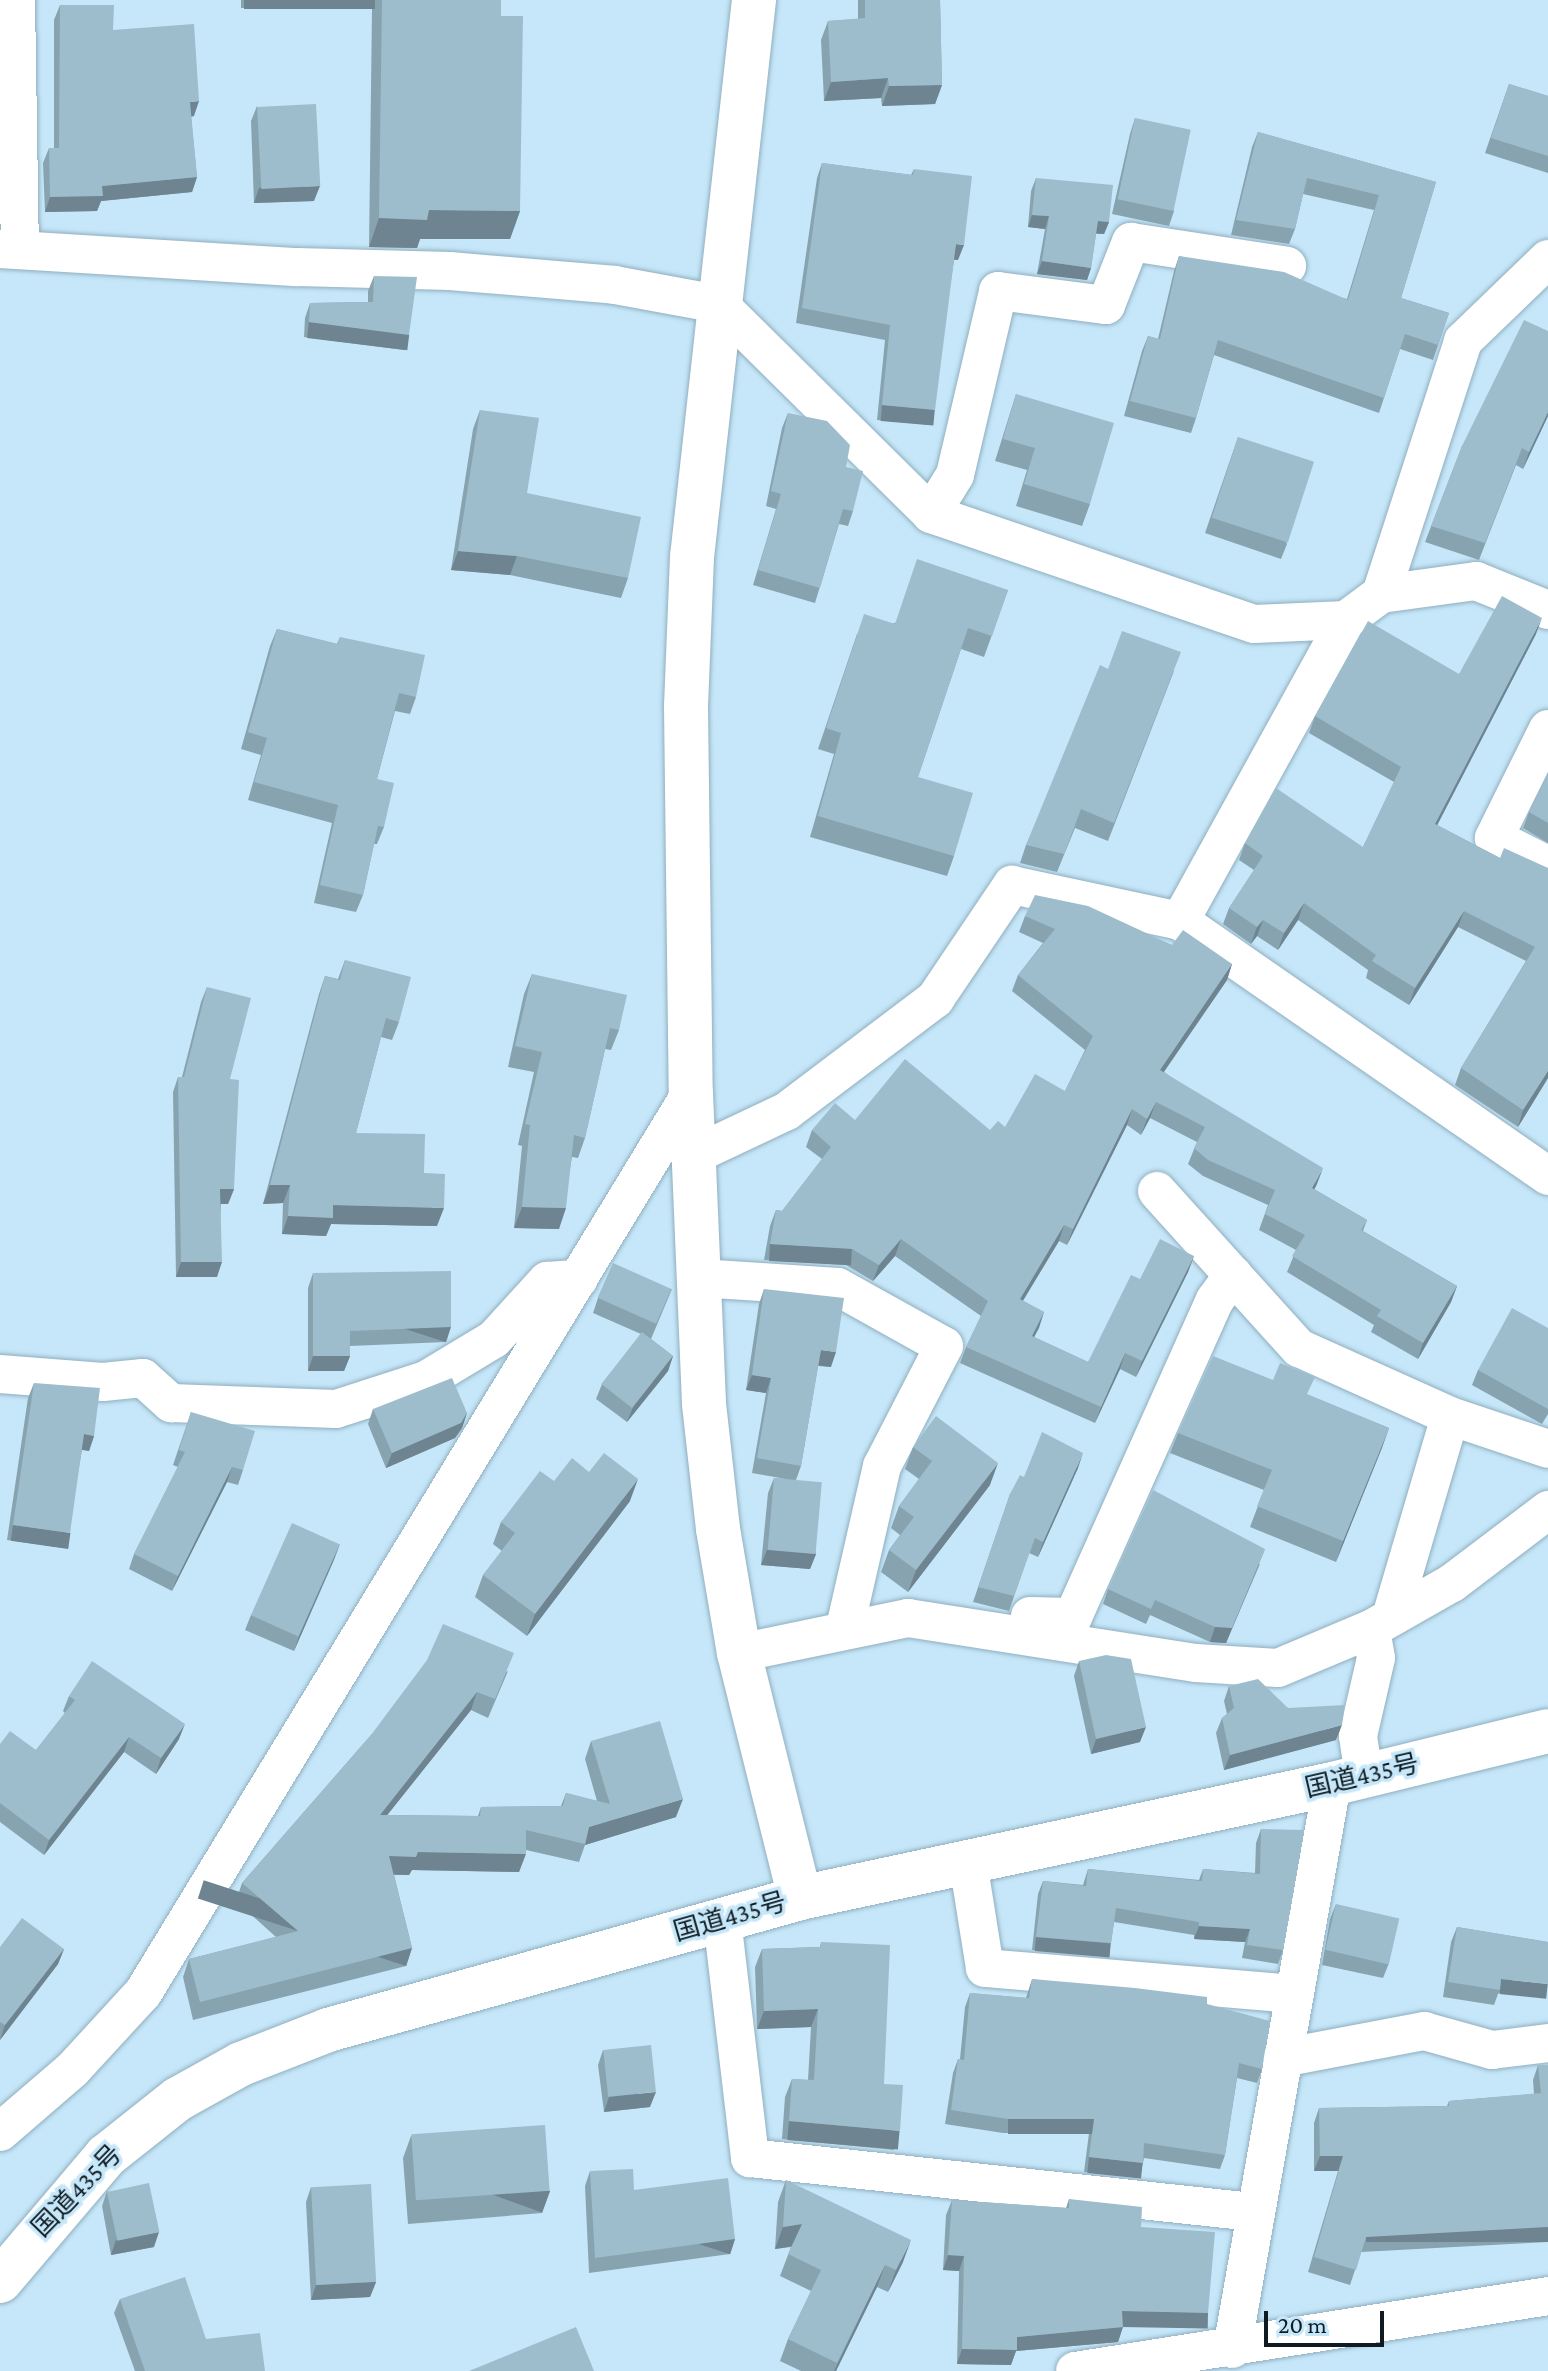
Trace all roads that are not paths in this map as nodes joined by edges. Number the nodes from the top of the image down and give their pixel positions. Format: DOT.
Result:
graph roads {
  1 [pos="16,0"];
  2 [pos="754,0"];
  3 [pos="10,250"];
  4 [pos="1548,259"];
  5 [pos="1287,266"];
  6 [pos="719,304"];
  7 [pos="931,514"];
  8 [pos="1381,594"];
  9 [pos="1548,610"];
  10 [pos="1346,620"];
  11 [pos="1548,729"];
  12 [pos="1548,865"];
  13 [pos="1180,921"];
  14 [pos="691,1093"];
  15 [pos="694,1155"];
  16 [pos="1548,1176"];
  17 [pos="1157,1191"];
  18 [pos="1233,1275"];
  19 [pos="699,1278"];
  20 [pos="579,1279"];
  21 [pos="0,1374"];
  22 [pos="1450,1416"];
  23 [pos="1548,1449"];
  24 [pos="1548,1510"];
  25 [pos="1030,1616"];
  26 [pos="1381,1623"];
  27 [pos="845,1628"];
  28 [pos="739,1653"];
  29 [pos="1548,1731"];
  30 [pos="1348,1780"];
  31 [pos="968,1862"];
  32 [pos="800,1898"];
  33 [pos="722,1919"];
  34 [pos="1293,1994"];
  35 [pos="1548,2043"];
  36 [pos="1282,2058"];
  37 [pos="0,2132"];
  38 [pos="1253,2212"];
  39 [pos="0,2281"];
  40 [pos="1548,2296"];
  41 [pos="1232,2349"];
  42 [pos="1075,2371"];
  1 -- 3 [label="street"];
  2 -- 6 [label="main road"];
  3 -- 6 [label="street"];
  4 -- 8 [label="street"];
  5 -- 7 [label="street"];
  6 -- 7 [label="street"];
  6 -- 14 [label="main road"];
  7 -- 10 [label="street"];
  8 -- 9 [label="street"];
  8 -- 10 [label="street"];
  10 -- 13 [label="street"];
  11 -- 12 [label="street"];
  13 -- 15 [label="street"];
  13 -- 16 [label="street"];
  14 -- 15 [label="main road"];
  14 -- 20 [label="street"];
  15 -- 19 [label="main road"];
  17 -- 18 [label="street"];
  18 -- 22 [label="street"];
  18 -- 25 [label="street"];
  19 -- 27 [label="street"];
  19 -- 28 [label="main road"];
  20 -- 21 [label="street"];
  20 -- 37 [label="street"];
  22 -- 23 [label="street"];
  22 -- 26 [label="street"];
  24 -- 26 [label="street"];
  26 -- 27 [label="street"];
  26 -- 30 [label="street"];
  27 -- 28 [label="street"];
  28 -- 32 [label="main road"];
  29 -- 30 [label="main road, 国道435号"];
  30 -- 31 [label="main road, 国道435号"];
  30 -- 34 [label="street"];
  31 -- 32 [label="main road, 国道435号"];
  31 -- 34 [label="street"];
  32 -- 33 [label="main road, 国道435号"];
  33 -- 38 [label="street"];
  33 -- 39 [label="main road, 国道435号"];
  34 -- 36 [label="street"];
  35 -- 36 [label="street"];
  36 -- 38 [label="street"];
  38 -- 41 [label="street"];
  40 -- 41 [label="street"];
  41 -- 42 [label="street"];
}
